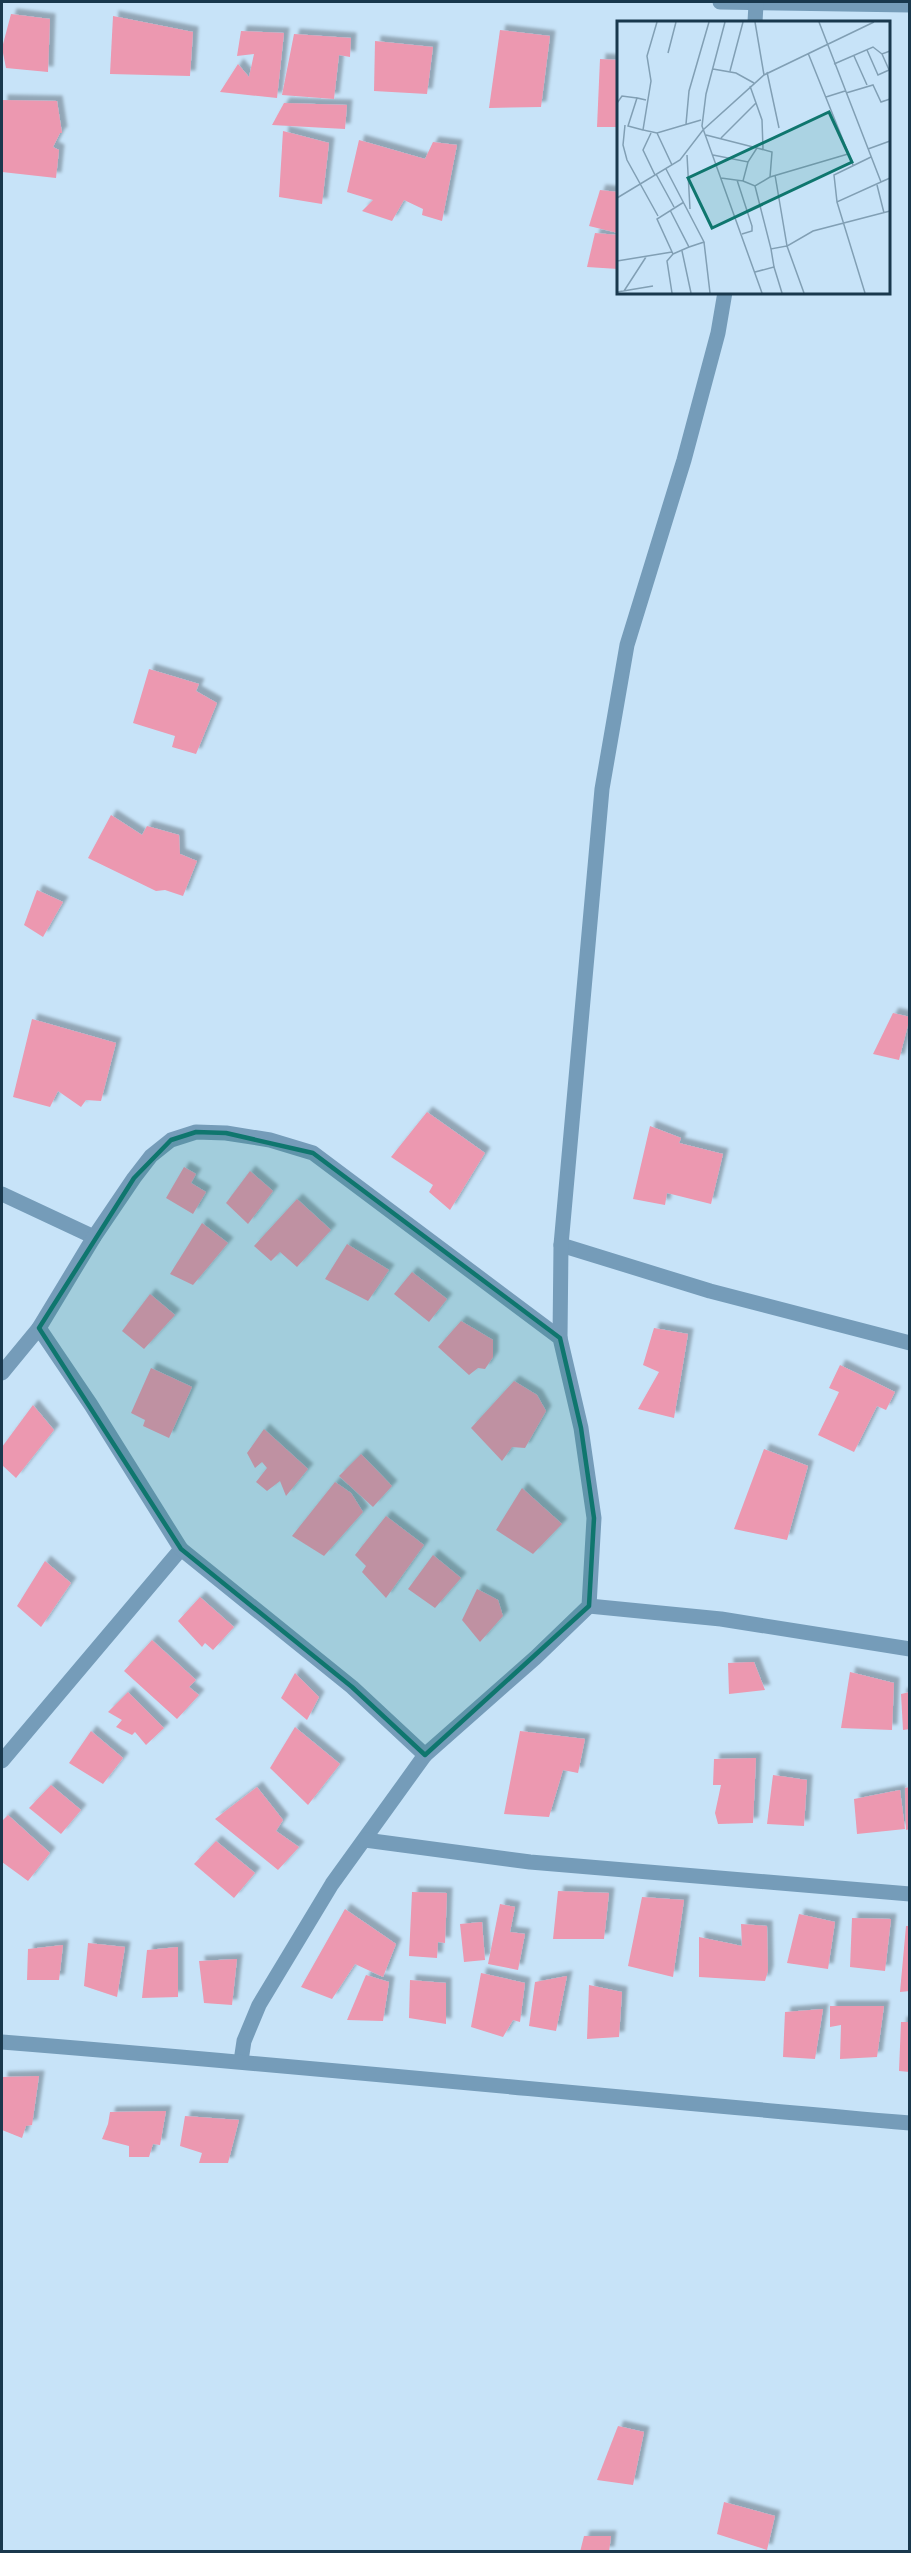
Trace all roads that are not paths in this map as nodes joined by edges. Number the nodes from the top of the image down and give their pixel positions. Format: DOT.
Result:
graph roads {
  1 [pos="720,2"];
  2 [pos="756,4"];
  3 [pos="909,5"];
  4 [pos="755,21"];
  5 [pos="725,294"];
  6 [pos="2,1194"];
  7 [pos="94,1237"];
  8 [pos="561,1245"];
  9 [pos="39,1328"];
  10 [pos="560,1338"];
  11 [pos="909,1343"];
  12 [pos="2,1373"];
  13 [pos="181,1549"];
  14 [pos="589,1606"];
  15 [pos="909,1649"];
  16 [pos="425,1755"];
  17 [pos="2,1761"];
  18 [pos="365,1840"];
  19 [pos="909,1894"];
  20 [pos="2,2042"];
  21 [pos="241,2061"];
  22 [pos="909,2123"];
  1 -- 2 [label="street"];
  2 -- 3 [label="street"];
  2 -- 4 [label="street"];
  5 -- 8 [label="street"];
  6 -- 7 [label="street"];
  7 -- 9 [label="street"];
  7 -- 10 [label="street"];
  8 -- 10 [label="street"];
  8 -- 11 [label="street"];
  9 -- 12 [label="street"];
  9 -- 13 [label="street"];
  10 -- 14 [label="street"];
  13 -- 16 [label="street"];
  13 -- 17 [label="street"];
  14 -- 15 [label="street"];
  14 -- 16 [label="street"];
  16 -- 18 [label="street"];
  18 -- 19 [label="street"];
  18 -- 21 [label="street"];
  20 -- 21 [label="street"];
  21 -- 22 [label="street"];
}
